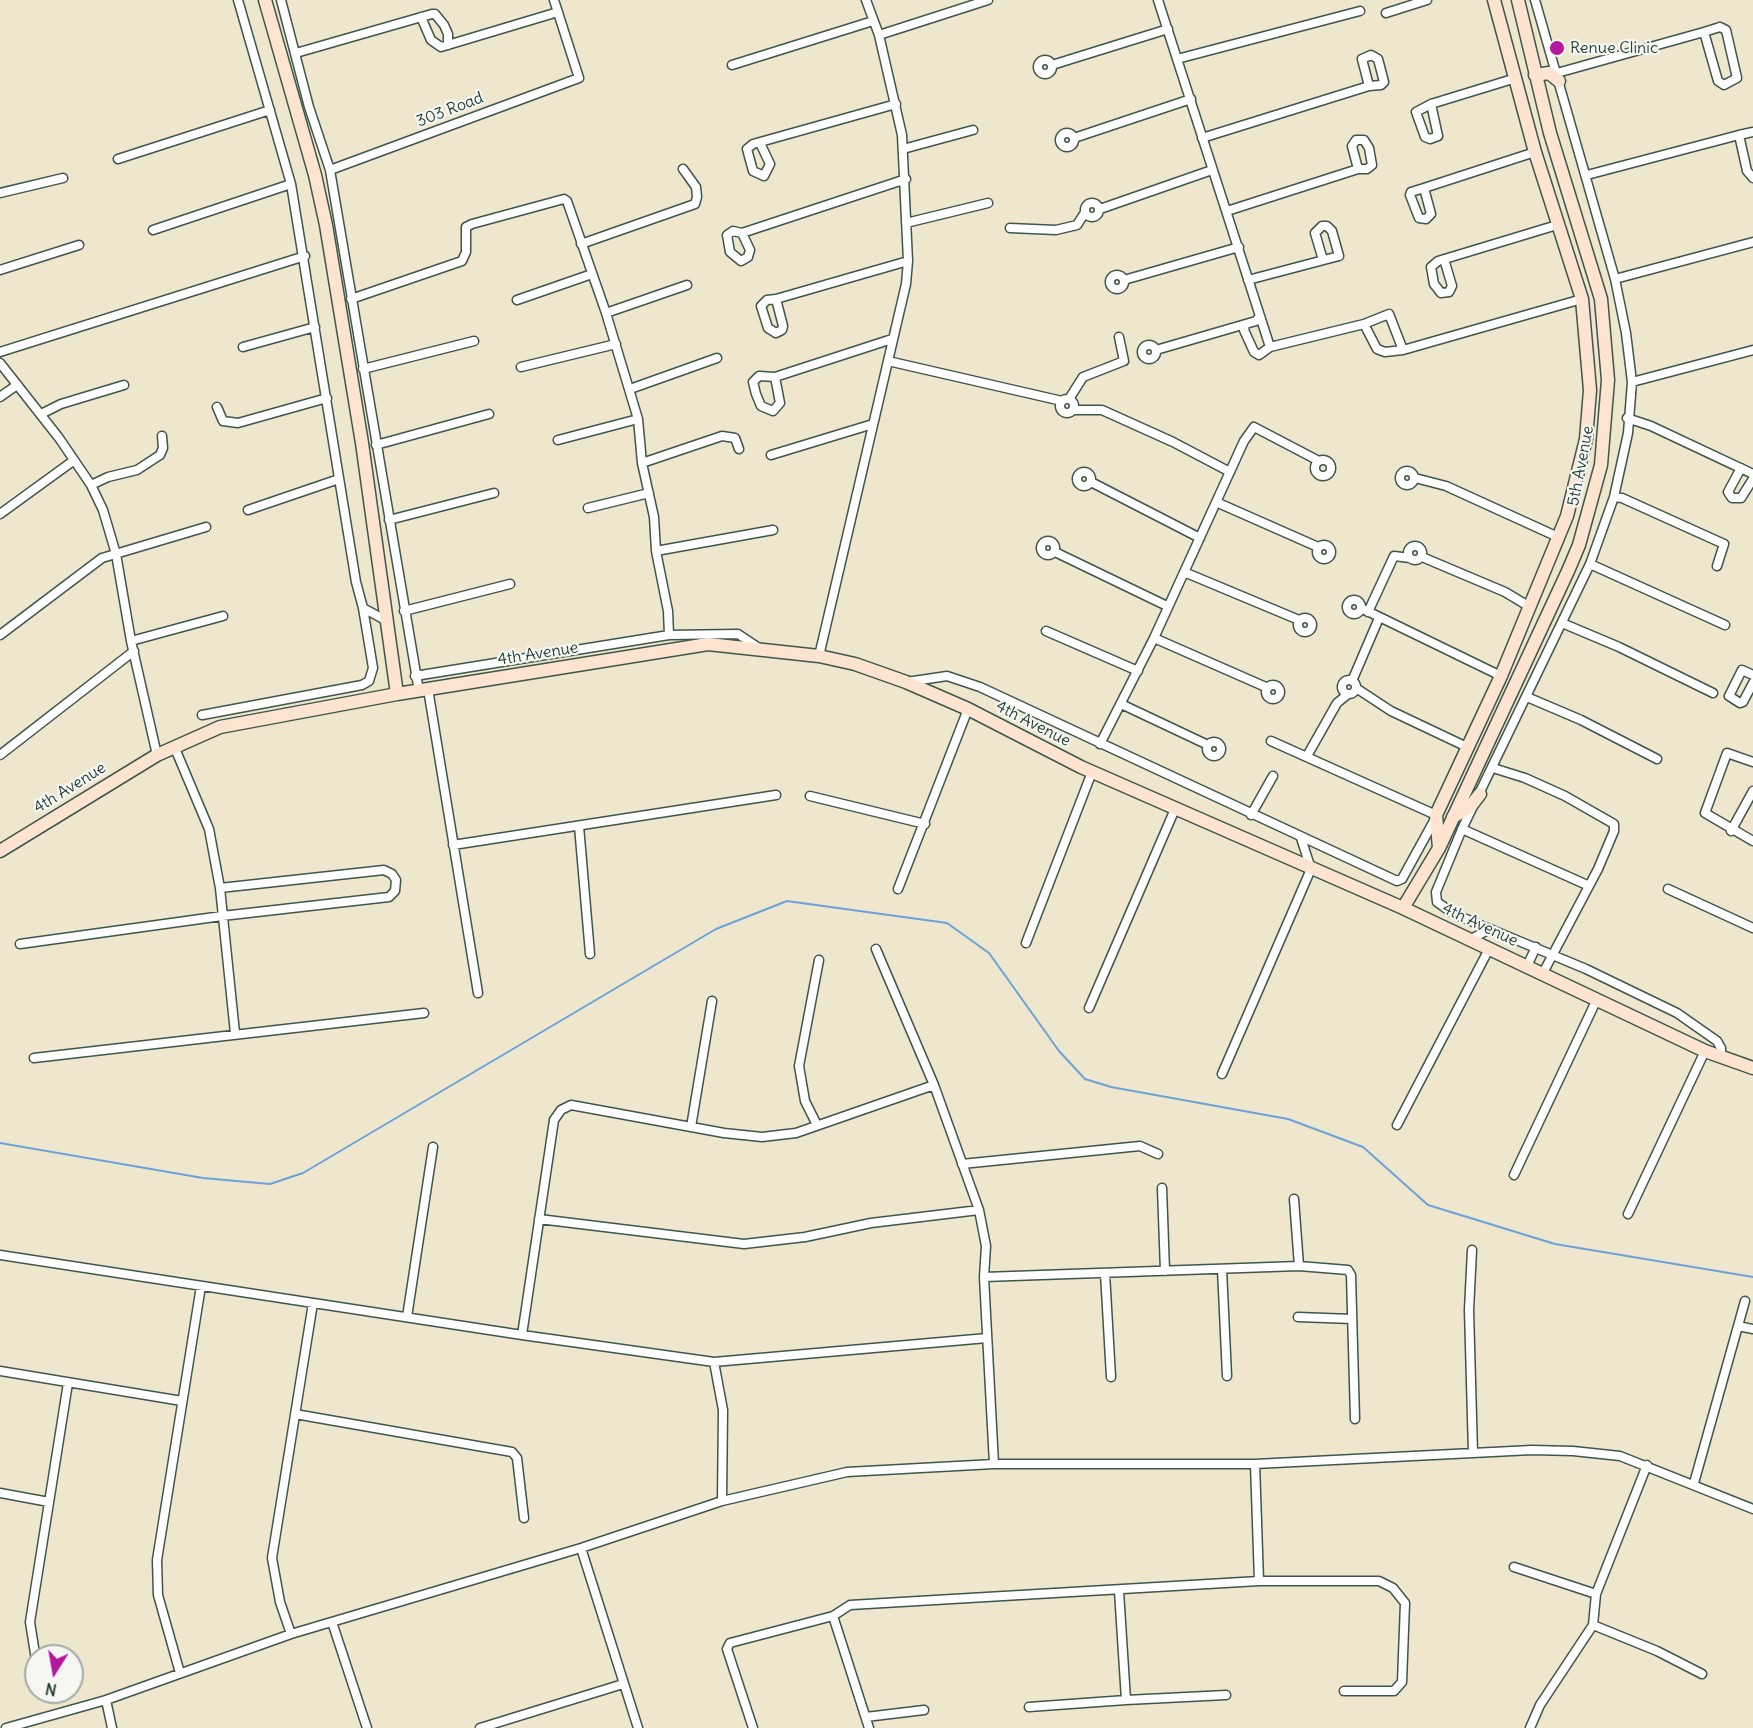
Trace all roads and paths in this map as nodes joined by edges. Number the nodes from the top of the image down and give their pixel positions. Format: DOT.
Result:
graph roads {
  1 [pos="238,0"];
  2 [pos="265,0"];
  3 [pos="281,0"];
  4 [pos="554,0"];
  5 [pos="866,0"];
  6 [pos="988,0"];
  7 [pos="1158,0"];
  8 [pos="1426,0"];
  9 [pos="1494,0"];
  10 [pos="1518,0"];
  11 [pos="1535,0"];
  12 [pos="1360,11"];
  13 [pos="558,12"];
  14 [pos="1386,13"];
  15 [pos="421,17"];
  16 [pos="873,21"];
  17 [pos="1168,29"];
  18 [pos="1704,32"];
  19 [pos="879,35"];
  20 [pos="1527,40"];
  21 [pos="448,45"];
  22 [pos="1506,48"];
  23 [pos="296,53"];
  24 [pos="1177,59"];
  25 [pos="1052,65"];
  26 [pos="732,66"];
  27 [pos="1535,75"];
  28 [pos="1558,77"];
  29 [pos="1516,78"];
  30 [pos="1369,86"];
  31 [pos="1191,99"];
  32 [pos="896,104"];
  33 [pos="1431,104"];
  34 [pos="270,111"];
  35 [pos="973,130"];
  36 [pos="1753,132"];
  37 [pos="1739,135"];
  38 [pos="1074,138"];
  39 [pos="1202,138"];
  40 [pos="760,143"];
  41 [pos="903,149"];
  42 [pos="1535,152"];
  43 [pos="118,159"];
  44 [pos="683,169"];
  45 [pos="1358,169"];
  46 [pos="330,170"];
  47 [pos="1212,170"];
  48 [pos="1587,175"];
  49 [pos="63,178"];
  50 [pos="1753,178"];
  51 [pos="906,179"];
  52 [pos="291,184"];
  53 [pos="1424,188"];
  54 [pos="0,193"];
  55 [pos="988,203"];
  56 [pos="1227,211"];
  57 [pos="906,224"];
  58 [pos="1557,225"];
  59 [pos="1010,228"];
  60 [pos="153,230"];
  61 [pos="742,233"];
  62 [pos="1753,242"];
  63 [pos="581,244"];
  64 [pos="79,245"];
  65 [pos="1239,247"];
  66 [pos="305,256"];
  67 [pos="1323,260"];
  68 [pos="1444,260"];
  69 [pos="908,261"];
  70 [pos="0,270"];
  71 [pos="592,274"];
  72 [pos="1615,279"];
  73 [pos="1124,280"];
  74 [pos="1248,280"];
  75 [pos="687,285"];
  76 [pos="1582,298"];
  77 [pos="351,299"];
  78 [pos="517,300"];
  79 [pos="776,300"];
  80 [pos="606,313"];
  81 [pos="1260,316"];
  82 [pos="1364,324"];
  83 [pos="1245,325"];
  84 [pos="315,327"];
  85 [pos="1119,338"];
  86 [pos="892,339"];
  87 [pos="474,341"];
  88 [pos="616,344"];
  89 [pos="243,347"];
  90 [pos="1269,347"];
  91 [pos="1156,350"];
  92 [pos="1403,350"];
  93 [pos="1753,350"];
  94 [pos="0,352"];
  95 [pos="717,358"];
  96 [pos="888,361"];
  97 [pos="0,363"];
  98 [pos="521,367"];
  99 [pos="363,369"];
  100 [pos="775,377"];
  101 [pos="1632,382"];
  102 [pos="17,385"];
  103 [pos="124,385"];
  104 [pos="630,389"];
  105 [pos="0,397"];
  106 [pos="327,398"];
  107 [pos="1065,400"];
  108 [pos="216,407"];
  109 [pos="41,414"];
  110 [pos="489,414"];
  111 [pos="1627,418"];
  112 [pos="638,420"];
  113 [pos="873,424"];
  114 [pos="162,436"];
  115 [pos="558,440"];
  116 [pos="376,445"];
  117 [pos="739,449"];
  118 [pos="771,455"];
  119 [pos="73,461"];
  120 [pos="1319,461"];
  121 [pos="642,463"];
  122 [pos="1741,468"];
  123 [pos="1230,472"];
  124 [pos="1753,474"];
  125 [pos="1415,478"];
  126 [pos="339,479"];
  127 [pos="1753,479"];
  128 [pos="1091,482"];
  129 [pos="91,485"];
  130 [pos="494,493"];
  131 [pos="649,493"];
  132 [pos="1614,497"];
  133 [pos="1216,502"];
  134 [pos="588,507"];
  135 [pos="248,510"];
  136 [pos="0,514"];
  137 [pos="389,520"];
  138 [pos="206,527"];
  139 [pos="772,530"];
  140 [pos="1558,537"];
  141 [pos="1200,538"];
  142 [pos="1318,547"];
  143 [pos="656,551"];
  144 [pos="1055,552"];
  145 [pos="116,554"];
  146 [pos="1590,564"];
  147 [pos="1717,566"];
  148 [pos="1184,572"];
  149 [pos="510,584"];
  150 [pos="1167,606"];
  151 [pos="1530,607"];
  152 [pos="363,608"];
  153 [pos="404,610"];
  154 [pos="223,616"];
  155 [pos="1379,618"];
  156 [pos="1299,620"];
  157 [pos="387,621"];
  158 [pos="1562,623"];
  159 [pos="1725,624"];
  160 [pos="1046,631"];
  161 [pos="0,635"];
  162 [pos="669,635"];
  163 [pos="1154,638"];
  164 [pos="132,641"];
  165 [pos="762,650"];
  166 [pos="134,651"];
  167 [pos="819,656"];
  168 [pos="1138,671"];
  169 [pos="1753,675"];
  170 [pos="415,676"];
  171 [pos="1501,676"];
  172 [pos="906,682"];
  173 [pos="1753,683"];
  174 [pos="1354,685"];
  175 [pos="1268,687"];
  176 [pos="423,690"];
  177 [pos="1713,693"];
  178 [pos="397,694"];
  179 [pos="1347,694"];
  180 [pos="1527,697"];
  181 [pos="1121,705"];
  182 [pos="968,709"];
  183 [pos="202,715"];
  184 [pos="1271,741"];
  185 [pos="1100,744"];
  186 [pos="1208,745"];
  187 [pos="174,746"];
  188 [pos="1467,747"];
  189 [pos="0,755"];
  190 [pos="157,755"];
  191 [pos="1307,756"];
  192 [pos="1657,759"];
  193 [pos="1753,762"];
  194 [pos="1492,768"];
  195 [pos="1092,772"];
  196 [pos="1273,776"];
  197 [pos="1753,791"];
  198 [pos="1480,794"];
  199 [pos="776,795"];
  200 [pos="810,796"];
  201 [pos="1175,809"];
  202 [pos="1251,815"];
  203 [pos="1435,817"];
  204 [pos="1452,818"];
  205 [pos="925,824"];
  206 [pos="579,826"];
  207 [pos="1462,829"];
  208 [pos="1731,831"];
  209 [pos="1300,838"];
  210 [pos="1753,841"];
  211 [pos="453,845"];
  212 [pos="1439,848"];
  213 [pos="0,851"];
  214 [pos="1311,869"];
  215 [pos="1587,885"];
  216 [pos="220,888"];
  217 [pos="898,889"];
  218 [pos="1668,890"];
  219 [pos="1403,908"];
  220 [pos="222,916"];
  221 [pos="1753,928"];
  222 [pos="1490,929"];
  223 [pos="1468,940"];
  224 [pos="1026,943"];
  225 [pos="20,945"];
  226 [pos="1536,947"];
  227 [pos="876,949"];
  228 [pos="1489,949"];
  229 [pos="590,954"];
  230 [pos="1552,954"];
  231 [pos="819,960"];
  232 [pos="1527,966"];
  233 [pos="1543,973"];
  234 [pos="478,993"];
  235 [pos="1598,999"];
  236 [pos="712,1001"];
  237 [pos="1089,1008"];
  238 [pos="424,1013"];
  239 [pos="235,1033"];
  240 [pos="1705,1051"];
  241 [pos="1721,1057"];
  242 [pos="34,1058"];
  243 [pos="1753,1068"];
  244 [pos="1222,1074"];
  245 [pos="934,1085"];
  246 [pos="817,1125"];
  247 [pos="1397,1125"];
  248 [pos="691,1127"];
  249 [pos="433,1147"];
  250 [pos="1158,1154"];
  251 [pos="962,1164"];
  252 [pos="1514,1175"];
  253 [pos="1162,1188"];
  254 [pos="1294,1199"];
  255 [pos="979,1210"];
  256 [pos="1628,1214"];
  257 [pos="539,1219"];
  258 [pos="1472,1250"];
  259 [pos="0,1255"];
  260 [pos="1299,1266"];
  261 [pos="1222,1269"];
  262 [pos="1165,1271"];
  263 [pos="1106,1273"];
  264 [pos="984,1277"];
  265 [pos="201,1286"];
  266 [pos="1745,1301"];
  267 [pos="313,1303"];
  268 [pos="407,1317"];
  269 [pos="1298,1317"];
  270 [pos="1352,1319"];
  271 [pos="1738,1326"];
  272 [pos="1753,1329"];
  273 [pos="522,1335"];
  274 [pos="987,1338"];
  275 [pos="714,1362"];
  276 [pos="0,1371"];
  277 [pos="1227,1376"];
  278 [pos="1111,1377"];
  279 [pos="68,1383"];
  280 [pos="182,1401"];
  281 [pos="295,1414"];
  282 [pos="1355,1419"];
  283 [pos="1473,1453"];
  284 [pos="993,1464"];
  285 [pos="1255,1464"];
  286 [pos="1647,1465"];
  287 [pos="1694,1484"];
  288 [pos="0,1493"];
  289 [pos="722,1501"];
  290 [pos="49,1502"];
  291 [pos="1753,1509"];
  292 [pos="524,1518"];
  293 [pos="581,1548"];
  294 [pos="1514,1567"];
  295 [pos="1259,1581"];
  296 [pos="1119,1591"];
  297 [pos="1596,1594"];
  298 [pos="833,1616"];
  299 [pos="332,1622"];
  300 [pos="1593,1624"];
  301 [pos="291,1634"];
  302 [pos="33,1644"];
  303 [pos="180,1673"];
  304 [pos="1702,1674"];
  305 [pos="622,1684"];
  306 [pos="1344,1691"];
  307 [pos="1226,1695"];
  308 [pos="106,1700"];
  309 [pos="1126,1700"];
  310 [pos="1029,1707"];
  311 [pos="924,1710"];
  312 [pos="866,1717"];
  313 [pos="6,1728"];
  314 [pos="112,1728"];
  315 [pos="368,1728"];
  316 [pos="480,1728"];
  317 [pos="638,1728"];
  318 [pos="753,1728"];
  319 [pos="869,1728"];
  320 [pos="1530,1728"];
  1 -- 34 [label="street"];
  2 -- 157 [label="street"];
  3 -- 23 [label="street"];
  4 -- 13 [label="street"];
  5 -- 16 [label="street"];
  6 -- 19 [label="street"];
  7 -- 17 [label="street"];
  8 -- 14 [label="street"];
  9 -- 22 [label="street"];
  10 -- 20 [label="street, 5th Avenue"];
  11 -- 28 [label="street"];
  12 -- 24 [label="street"];
  13 -- 21 [label="street"];
  13 -- 46 [label="street, 303 Road"];
  15 -- 21 [label="street"];
  15 -- 21 [label="street"];
  15 -- 23 [label="street"];
  16 -- 19 [label="street"];
  16 -- 26 [label="street"];
  17 -- 24 [label="street"];
  17 -- 25 [label="street"];
  18 -- 18 [label="street"];
  18 -- 28 [label="street"];
  19 -- 32 [label="street"];
  20 -- 22 [label="street"];
  20 -- 27 [label="street, 5th Avenue"];
  22 -- 29 [label="street"];
  23 -- 46 [label="street"];
  24 -- 31 [label="street"];
  27 -- 28 [label="street"];
  27 -- 204 [label="street, 5th Avenue"];
  28 -- 48 [label="street"];
  29 -- 33 [label="street"];
  29 -- 42 [label="street"];
  30 -- 39 [label="street"];
  31 -- 38 [label="street"];
  31 -- 39 [label="street"];
  32 -- 40 [label="street"];
  32 -- 41 [label="street"];
  34 -- 43 [label="street"];
  34 -- 52 [label="street"];
  35 -- 41 [label="street"];
  36 -- 37 [label="street"];
  37 -- 48 [label="street"];
  37 -- 50 [label="street"];
  39 -- 47 [label="street"];
  41 -- 51 [label="street"];
  42 -- 53 [label="street"];
  42 -- 58 [label="street"];
  44 -- 63 [label="street"];
  45 -- 56 [label="street"];
  46 -- 77 [label="street"];
  47 -- 56 [label="street"];
  47 -- 59 [label="street"];
  48 -- 72 [label="street"];
  49 -- 54 [label="street"];
  51 -- 57 [label="street"];
  51 -- 61 [label="street"];
  52 -- 60 [label="street"];
  52 -- 66 [label="street"];
  55 -- 57 [label="street"];
  56 -- 65 [label="street"];
  57 -- 69 [label="street"];
  58 -- 68 [label="street"];
  58 -- 76 [label="street"];
  62 -- 72 [label="street"];
  63 -- 71 [label="street"];
  63 -- 77 [label="street"];
  64 -- 70 [label="street"];
  65 -- 73 [label="street"];
  65 -- 74 [label="street"];
  66 -- 84 [label="street"];
  66 -- 94 [label="street"];
  67 -- 74 [label="street"];
  69 -- 79 [label="street"];
  69 -- 86 [label="street"];
  71 -- 78 [label="street"];
  71 -- 80 [label="street"];
  72 -- 101 [label="street"];
  74 -- 81 [label="street"];
  75 -- 80 [label="street"];
  76 -- 92 [label="street"];
  76 -- 140 [label="street"];
  77 -- 99 [label="street"];
  80 -- 88 [label="street"];
  81 -- 83 [label="street"];
  81 -- 90 [label="street"];
  82 -- 90 [label="street"];
  82 -- 92 [label="street"];
  82 -- 92 [label="street"];
  83 -- 90 [label="street"];
  83 -- 91 [label="street"];
  84 -- 89 [label="street"];
  84 -- 106 [label="street"];
  85 -- 107 [label="street"];
  86 -- 96 [label="street"];
  86 -- 100 [label="street"];
  87 -- 99 [label="street"];
  88 -- 98 [label="street"];
  88 -- 104 [label="street"];
  93 -- 101 [label="street"];
  95 -- 104 [label="street"];
  96 -- 107 [label="street"];
  96 -- 113 [label="street"];
  97 -- 102 [label="street"];
  99 -- 116 [label="street"];
  101 -- 111 [label="street"];
  102 -- 105 [label="street"];
  102 -- 109 [label="street"];
  103 -- 109 [label="street"];
  104 -- 112 [label="street"];
  106 -- 108 [label="street"];
  106 -- 126 [label="street"];
  107 -- 123 [label="street"];
  109 -- 119 [label="street"];
  110 -- 116 [label="street"];
  111 -- 122 [label="street"];
  111 -- 132 [label="street"];
  112 -- 115 [label="street"];
  112 -- 121 [label="street"];
  113 -- 118 [label="street"];
  113 -- 167 [label="street"];
  114 -- 129 [label="street"];
  116 -- 137 [label="street"];
  117 -- 121 [label="street"];
  119 -- 129 [label="street"];
  119 -- 136 [label="street"];
  120 -- 123 [label="street"];
  121 -- 131 [label="street"];
  122 -- 124 [label="street"];
  122 -- 127 [label="street"];
  123 -- 133 [label="street"];
  125 -- 140 [label="street"];
  126 -- 135 [label="street"];
  126 -- 152 [label="street"];
  128 -- 141 [label="street"];
  129 -- 145 [label="street"];
  130 -- 137 [label="street"];
  131 -- 134 [label="street"];
  131 -- 143 [label="street"];
  132 -- 146 [label="street"];
  132 -- 147 [label="street"];
  133 -- 141 [label="street"];
  133 -- 142 [label="street"];
  137 -- 153 [label="street"];
  138 -- 145 [label="street"];
  139 -- 143 [label="street"];
  140 -- 151 [label="street"];
  141 -- 148 [label="street"];
  143 -- 162 [label="street"];
  144 -- 150 [label="street"];
  145 -- 161 [label="street"];
  145 -- 164 [label="street"];
  146 -- 158 [label="street"];
  146 -- 159 [label="street"];
  148 -- 150 [label="street"];
  148 -- 156 [label="street"];
  149 -- 153 [label="street"];
  150 -- 163 [label="street"];
  151 -- 155 [label="street"];
  151 -- 171 [label="street"];
  152 -- 157 [label="street"];
  152 -- 183 [label="street"];
  153 -- 170 [label="street"];
  154 -- 164 [label="street"];
  155 -- 171 [label="street"];
  155 -- 174 [label="street"];
  157 -- 178 [label="street"];
  158 -- 177 [label="street"];
  158 -- 180 [label="street"];
  160 -- 168 [label="street"];
  162 -- 165 [label="street"];
  162 -- 170 [label="street"];
  163 -- 168 [label="street"];
  163 -- 175 [label="street"];
  164 -- 166 [label="street"];
  165 -- 167 [label="street, 4th Avenue"];
  165 -- 176 [label="street, 4th Avenue"];
  166 -- 189 [label="street"];
  166 -- 190 [label="street"];
  167 -- 172 [label="street, 4th Avenue"];
  168 -- 181 [label="street"];
  169 -- 173 [label="street"];
  170 -- 176 [label="street"];
  171 -- 188 [label="street"];
  172 -- 182 [label="street, 4th Avenue"];
  172 -- 185 [label="street"];
  174 -- 179 [label="street"];
  174 -- 179 [label="street"];
  174 -- 188 [label="street"];
  176 -- 178 [label="street, 4th Avenue"];
  176 -- 211 [label="street"];
  178 -- 187 [label="street, 4th Avenue"];
  179 -- 191 [label="street"];
  180 -- 192 [label="street"];
  180 -- 194 [label="street"];
  181 -- 185 [label="street"];
  181 -- 186 [label="street"];
  182 -- 195 [label="street, 4th Avenue"];
  182 -- 205 [label="street"];
  184 -- 191 [label="street"];
  185 -- 202 [label="street"];
  187 -- 190 [label="street, 4th Avenue"];
  187 -- 216 [label="street"];
  188 -- 203 [label="street"];
  190 -- 213 [label="street, 4th Avenue"];
  191 -- 203 [label="street"];
  193 -- 208 [label="street"];
  194 -- 198 [label="street"];
  194 -- 215 [label="street"];
  195 -- 201 [label="street, 4th Avenue"];
  195 -- 224 [label="street"];
  196 -- 202 [label="street"];
  197 -- 208 [label="street"];
  198 -- 204 [label="street"];
  198 -- 207 [label="street"];
  199 -- 206 [label="street"];
  200 -- 205 [label="street"];
  201 -- 214 [label="street, 4th Avenue"];
  201 -- 237 [label="street"];
  202 -- 209 [label="street"];
  203 -- 209 [label="street"];
  203 -- 212 [label="street"];
  204 -- 212 [label="street, 5th Avenue"];
  205 -- 217 [label="street"];
  206 -- 211 [label="street"];
  206 -- 229 [label="street"];
  207 -- 215 [label="street"];
  207 -- 222 [label="street"];
  208 -- 210 [label="street"];
  209 -- 214 [label="street"];
  211 -- 234 [label="street"];
  212 -- 219 [label="street, 5th Avenue"];
  214 -- 219 [label="street, 4th Avenue"];
  214 -- 244 [label="street"];
  215 -- 230 [label="street"];
  216 -- 220 [label="street"];
  216 -- 220 [label="street"];
  218 -- 221 [label="street"];
  219 -- 223 [label="street, 4th Avenue"];
  220 -- 225 [label="street"];
  220 -- 239 [label="street"];
  222 -- 223 [label="street"];
  222 -- 226 [label="street"];
  223 -- 228 [label="street, 4th Avenue"];
  226 -- 230 [label="street"];
  226 -- 232 [label="street"];
  227 -- 245 [label="street"];
  228 -- 232 [label="street, 4th Avenue"];
  228 -- 247 [label="street"];
  230 -- 233 [label="street"];
  230 -- 241 [label="street"];
  231 -- 246 [label="street"];
  232 -- 233 [label="street, 4th Avenue"];
  233 -- 235 [label="street, 4th Avenue"];
  235 -- 240 [label="street, 4th Avenue"];
  235 -- 252 [label="street"];
  236 -- 248 [label="street"];
  238 -- 239 [label="street"];
  239 -- 242 [label="street"];
  240 -- 241 [label="street, 4th Avenue"];
  240 -- 256 [label="street"];
  241 -- 243 [label="street, 4th Avenue"];
  245 -- 246 [label="street"];
  245 -- 251 [label="street"];
  246 -- 248 [label="street"];
  248 -- 257 [label="street"];
  249 -- 268 [label="street"];
  250 -- 251 [label="street"];
  251 -- 255 [label="street"];
  253 -- 262 [label="street"];
  254 -- 260 [label="street"];
  255 -- 257 [label="street"];
  255 -- 264 [label="street"];
  257 -- 273 [label="street"];
  258 -- 283 [label="street"];
  259 -- 265 [label="street"];
  260 -- 261 [label="street"];
  260 -- 270 [label="street"];
  261 -- 262 [label="street"];
  261 -- 277 [label="street"];
  262 -- 263 [label="street"];
  263 -- 264 [label="street"];
  263 -- 278 [label="street"];
  264 -- 274 [label="street"];
  265 -- 267 [label="street"];
  265 -- 280 [label="street"];
  266 -- 271 [label="street"];
  267 -- 268 [label="street"];
  267 -- 281 [label="street"];
  268 -- 273 [label="street"];
  269 -- 270 [label="street"];
  270 -- 282 [label="street"];
  271 -- 272 [label="street"];
  271 -- 287 [label="street"];
  273 -- 275 [label="street"];
  274 -- 275 [label="street"];
  274 -- 284 [label="street"];
  275 -- 289 [label="street"];
  276 -- 279 [label="street"];
  279 -- 280 [label="street"];
  279 -- 290 [label="street"];
  280 -- 303 [label="street"];
  281 -- 292 [label="street"];
  281 -- 301 [label="street"];
  283 -- 285 [label="street"];
  283 -- 286 [label="street"];
  284 -- 285 [label="street"];
  284 -- 289 [label="street"];
  285 -- 295 [label="street"];
  286 -- 287 [label="street"];
  286 -- 297 [label="street"];
  287 -- 291 [label="street"];
  288 -- 290 [label="street"];
  289 -- 293 [label="street"];
  290 -- 302 [label="street"];
  293 -- 299 [label="street"];
  293 -- 305 [label="street"];
  294 -- 297 [label="street"];
  295 -- 296 [label="street"];
  295 -- 306 [label="street"];
  296 -- 298 [label="street"];
  296 -- 309 [label="street"];
  297 -- 300 [label="street"];
  298 -- 312 [label="street"];
  298 -- 318 [label="street"];
  299 -- 301 [label="street"];
  299 -- 315 [label="street"];
  300 -- 304 [label="street"];
  300 -- 320 [label="street"];
  301 -- 303 [label="street"];
  303 -- 308 [label="street"];
  305 -- 316 [label="street"];
  305 -- 317 [label="street"];
  307 -- 309 [label="street"];
  308 -- 313 [label="street"];
  308 -- 314 [label="street"];
  309 -- 310 [label="street"];
  311 -- 312 [label="street"];
  312 -- 319 [label="street"];
}
